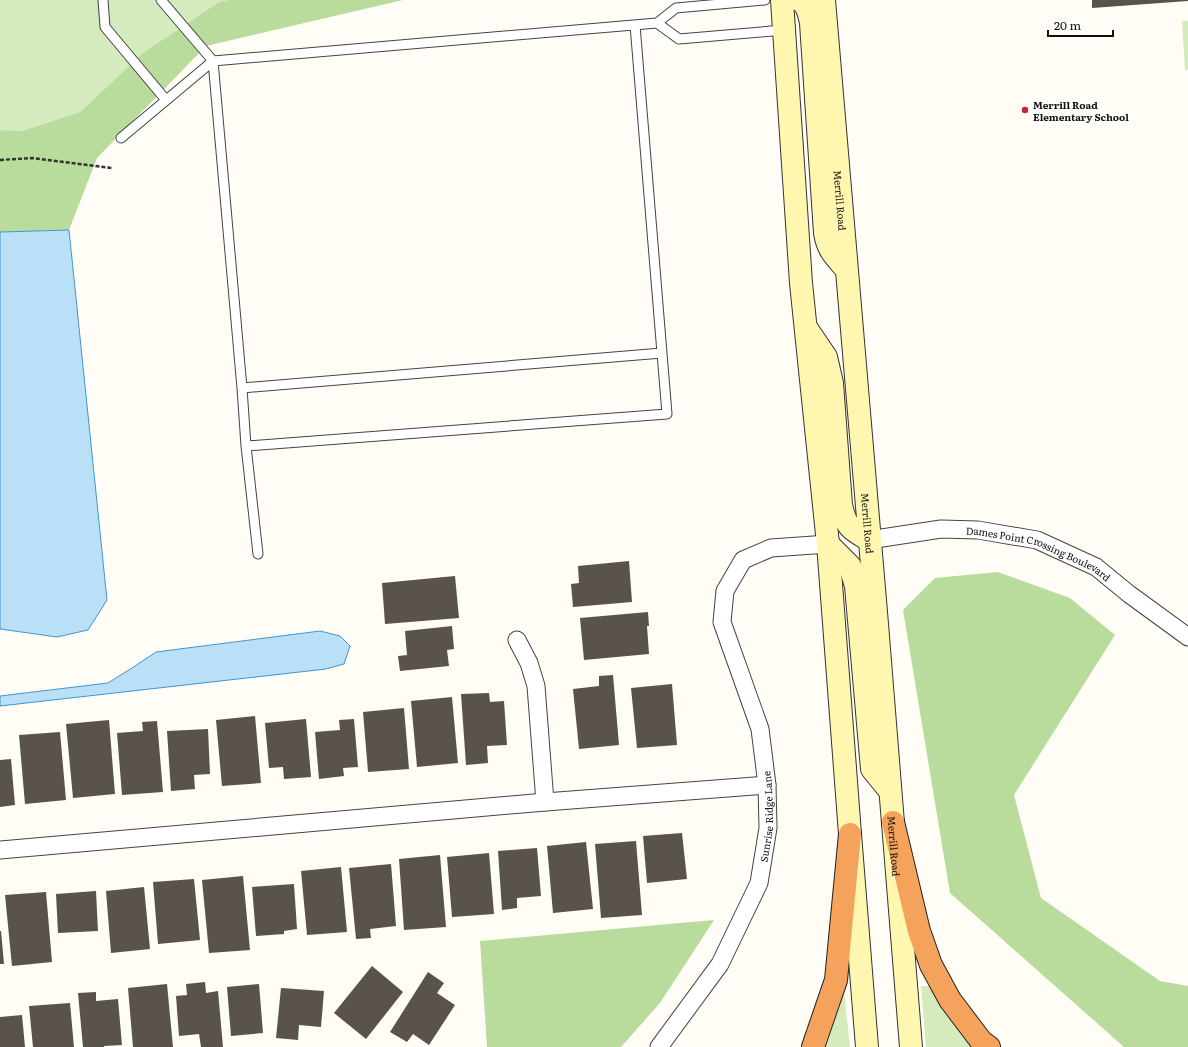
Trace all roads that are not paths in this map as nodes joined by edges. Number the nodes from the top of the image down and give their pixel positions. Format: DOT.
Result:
graph roads {
  1 [pos="103,0"];
  2 [pos="161,0"];
  3 [pos="765,0"];
  4 [pos="782,0"];
  5 [pos="799,0"];
  6 [pos="824,0"];
  7 [pos="657,24"];
  8 [pos="635,25"];
  9 [pos="784,30"];
  10 [pos="213,61"];
  11 [pos="166,100"];
  12 [pos="121,138"];
  13 [pos="846,269"];
  14 [pos="805,326"];
  15 [pos="662,353"];
  16 [pos="242,388"];
  17 [pos="246,446"];
  18 [pos="869,540"];
  19 [pos="828,544"];
  20 [pos="258,554"];
  21 [pos="1187,635"];
  22 [pos="516,640"];
  23 [pos="767,785"];
  24 [pos="890,791"];
  25 [pos="546,802"];
  26 [pos="893,822"];
  27 [pos="850,834"];
  28 [pos="0,850"];
  29 [pos="658,1047"];
  30 [pos="813,1047"];
  31 [pos="867,1047"];
  32 [pos="911,1047"];
  33 [pos="989,1047"];
  1 -- 11 [label="lane"];
  2 -- 10 [label="lane"];
  3 -- 7 [label="lane"];
  4 -- 9 [label="main road"];
  5 -- 13 [label="main road"];
  6 -- 13 [label="main road, Merrill Road"];
  7 -- 8 [label="lane"];
  7 -- 9 [label="lane"];
  8 -- 10 [label="lane"];
  8 -- 15 [label="lane"];
  9 -- 14 [label="main road"];
  10 -- 11 [label="lane"];
  10 -- 16 [label="lane"];
  11 -- 12 [label="lane"];
  13 -- 18 [label="main road, Merrill Road"];
  14 -- 18 [label="main road"];
  14 -- 19 [label="main road"];
  15 -- 16 [label="lane"];
  15 -- 17 [label="lane"];
  16 -- 17 [label="lane"];
  17 -- 20 [label="lane"];
  18 -- 21 [label="street, Dames Point Crossing Boulevard"];
  18 -- 24 [label="main road, Merrill Road"];
  19 -- 23 [label="street, Sunrise Ridge Lane"];
  19 -- 24 [label="main road"];
  19 -- 27 [label="main road"];
  22 -- 25 [label="street"];
  23 -- 25 [label="street"];
  23 -- 29 [label="street, Sunrise Ridge Lane"];
  24 -- 26 [label="main road, Merrill Road"];
  25 -- 28 [label="street"];
  26 -- 32 [label="main road, Merrill Road"];
  26 -- 33 [label="highway"];
  27 -- 30 [label="highway"];
  27 -- 31 [label="main road"];
}
